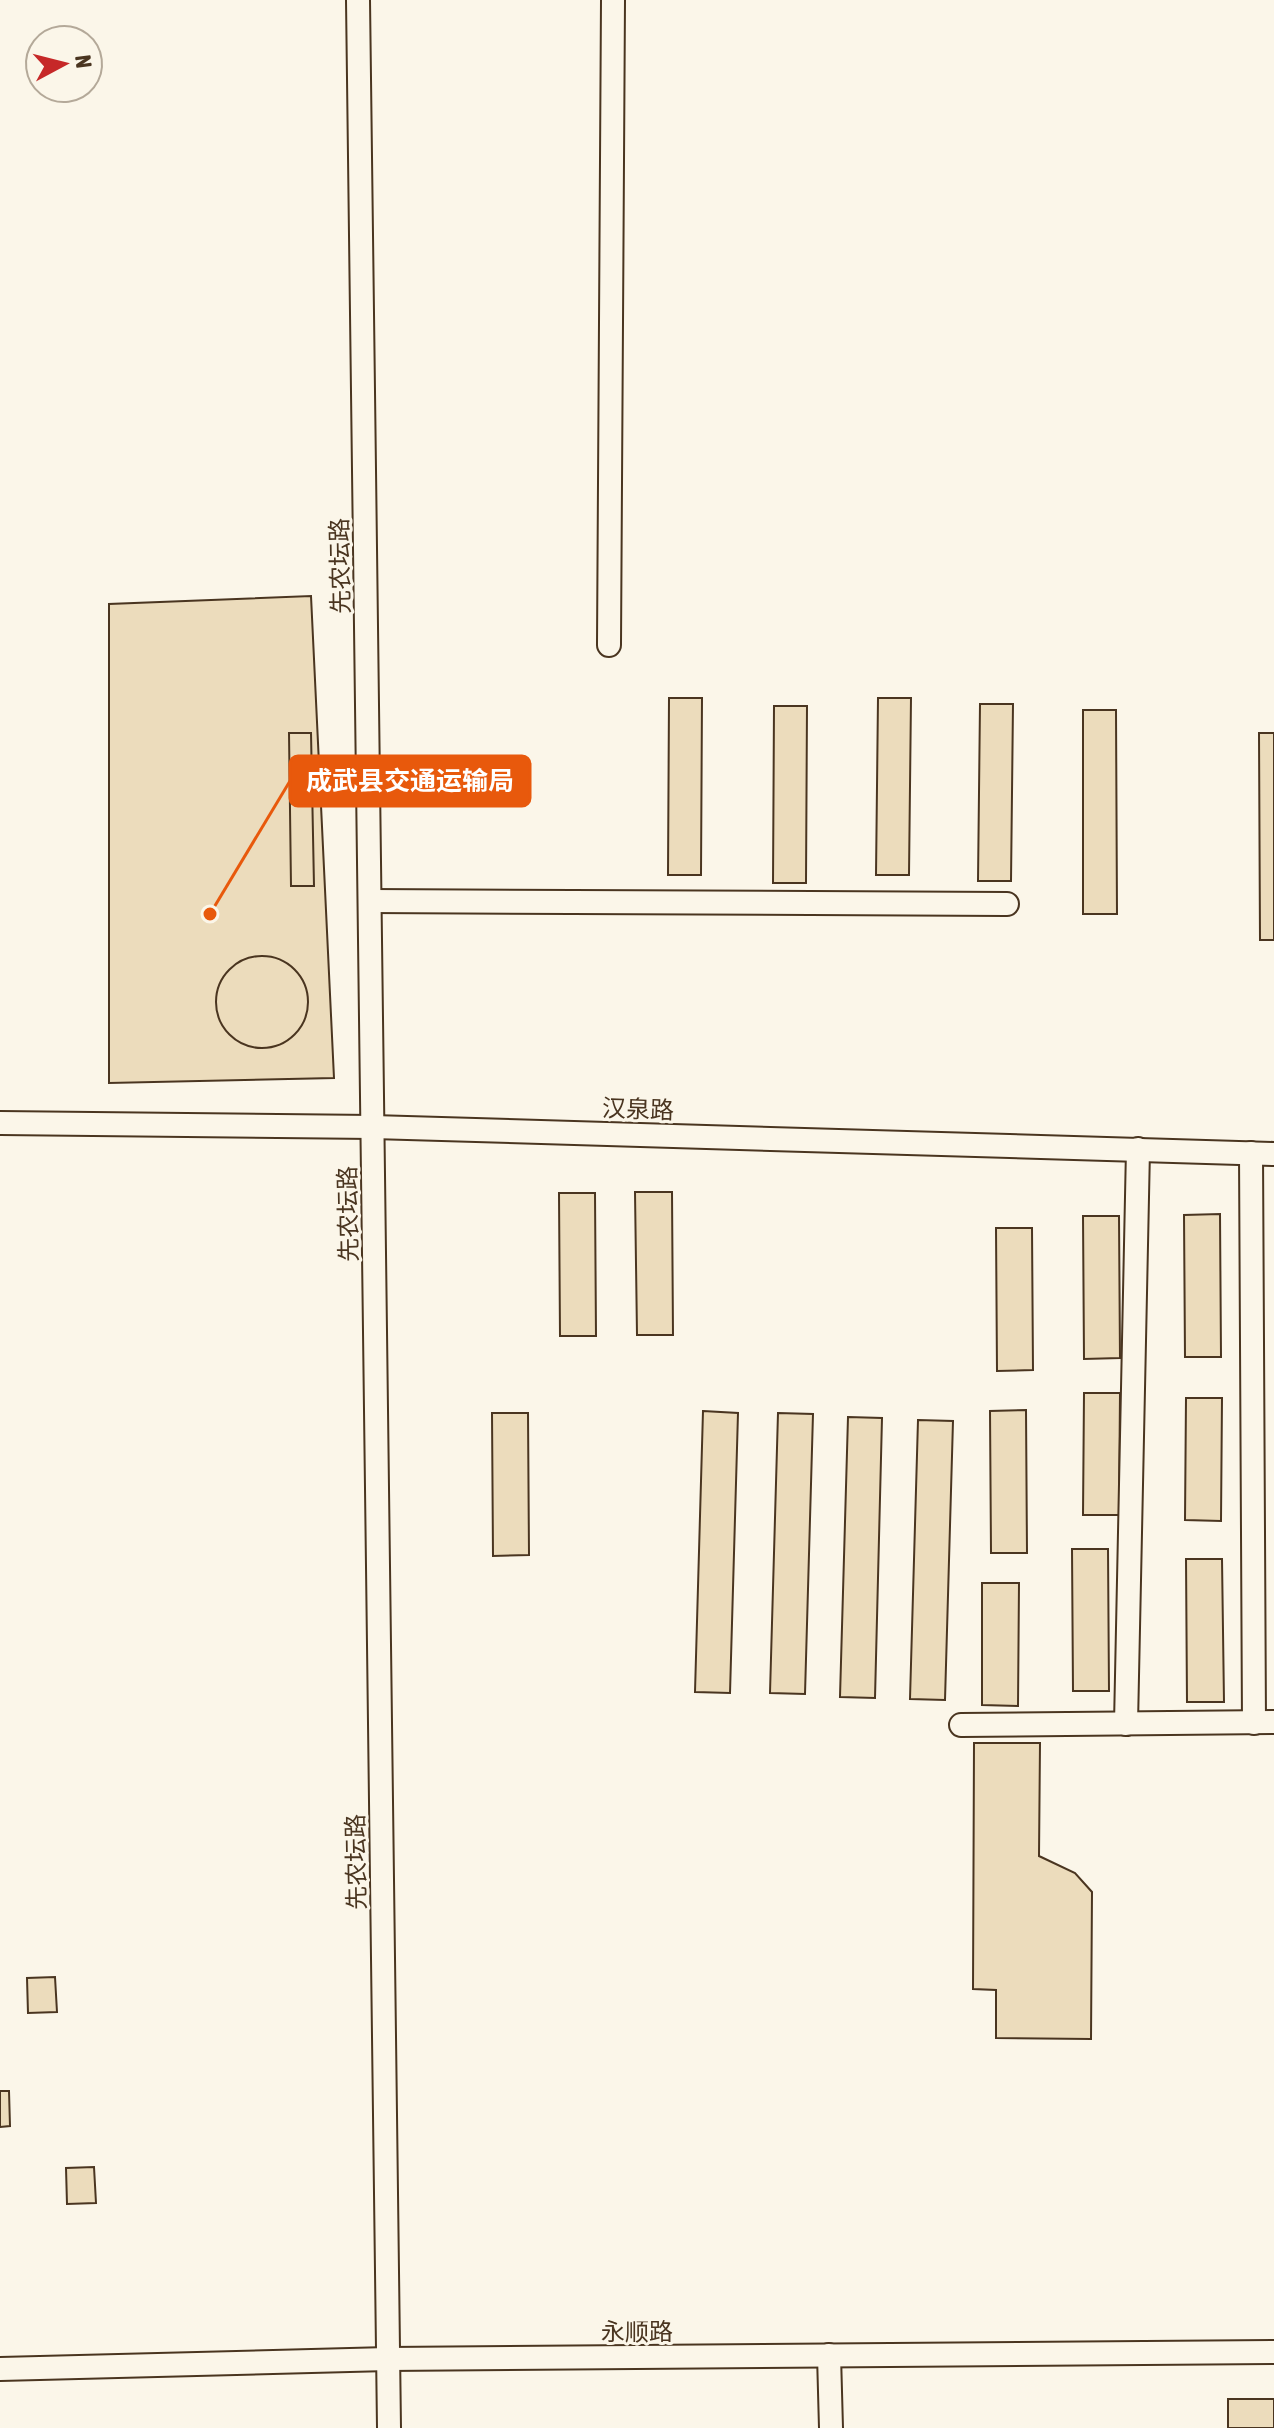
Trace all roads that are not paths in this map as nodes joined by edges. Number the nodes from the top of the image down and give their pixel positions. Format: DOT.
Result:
graph roads {
  1 [pos="358,0"];
  2 [pos="613,0"];
  3 [pos="609,645"];
  4 [pos="370,901"];
  5 [pos="1007,904"];
  6 [pos="0,1123"];
  7 [pos="373,1127"];
  8 [pos="1138,1149"];
  9 [pos="1251,1153"];
  10 [pos="1274,1154"];
  11 [pos="1264,1722"];
  12 [pos="1126,1724"];
  13 [pos="961,1725"];
  14 [pos="1274,2352"];
  15 [pos="829,2355"];
  16 [pos="388,2359"];
  17 [pos="0,2369"];
  18 [pos="389,2428"];
  19 [pos="831,2428"];
  1 -- 4 [label="street, 先农坛路"];
  2 -- 3 [label="street"];
  4 -- 5 [label="street"];
  4 -- 7 [label="street, 先农坛路"];
  6 -- 7 [label="street, 汉泉路"];
  7 -- 8 [label="street, 汉泉路"];
  7 -- 16 [label="street, 先农坛路"];
  8 -- 9 [label="street, 汉泉路"];
  8 -- 12 [label="street"];
  9 -- 10 [label="street, 汉泉路"];
  9 -- 11 [label="street"];
  11 -- 12 [label="street"];
  12 -- 13 [label="street"];
  14 -- 15 [label="street, 永顺路"];
  15 -- 16 [label="street, 永顺路"];
  15 -- 19 [label="street"];
  16 -- 17 [label="street, 永顺路"];
  16 -- 18 [label="street, 先农坛路"];
}
